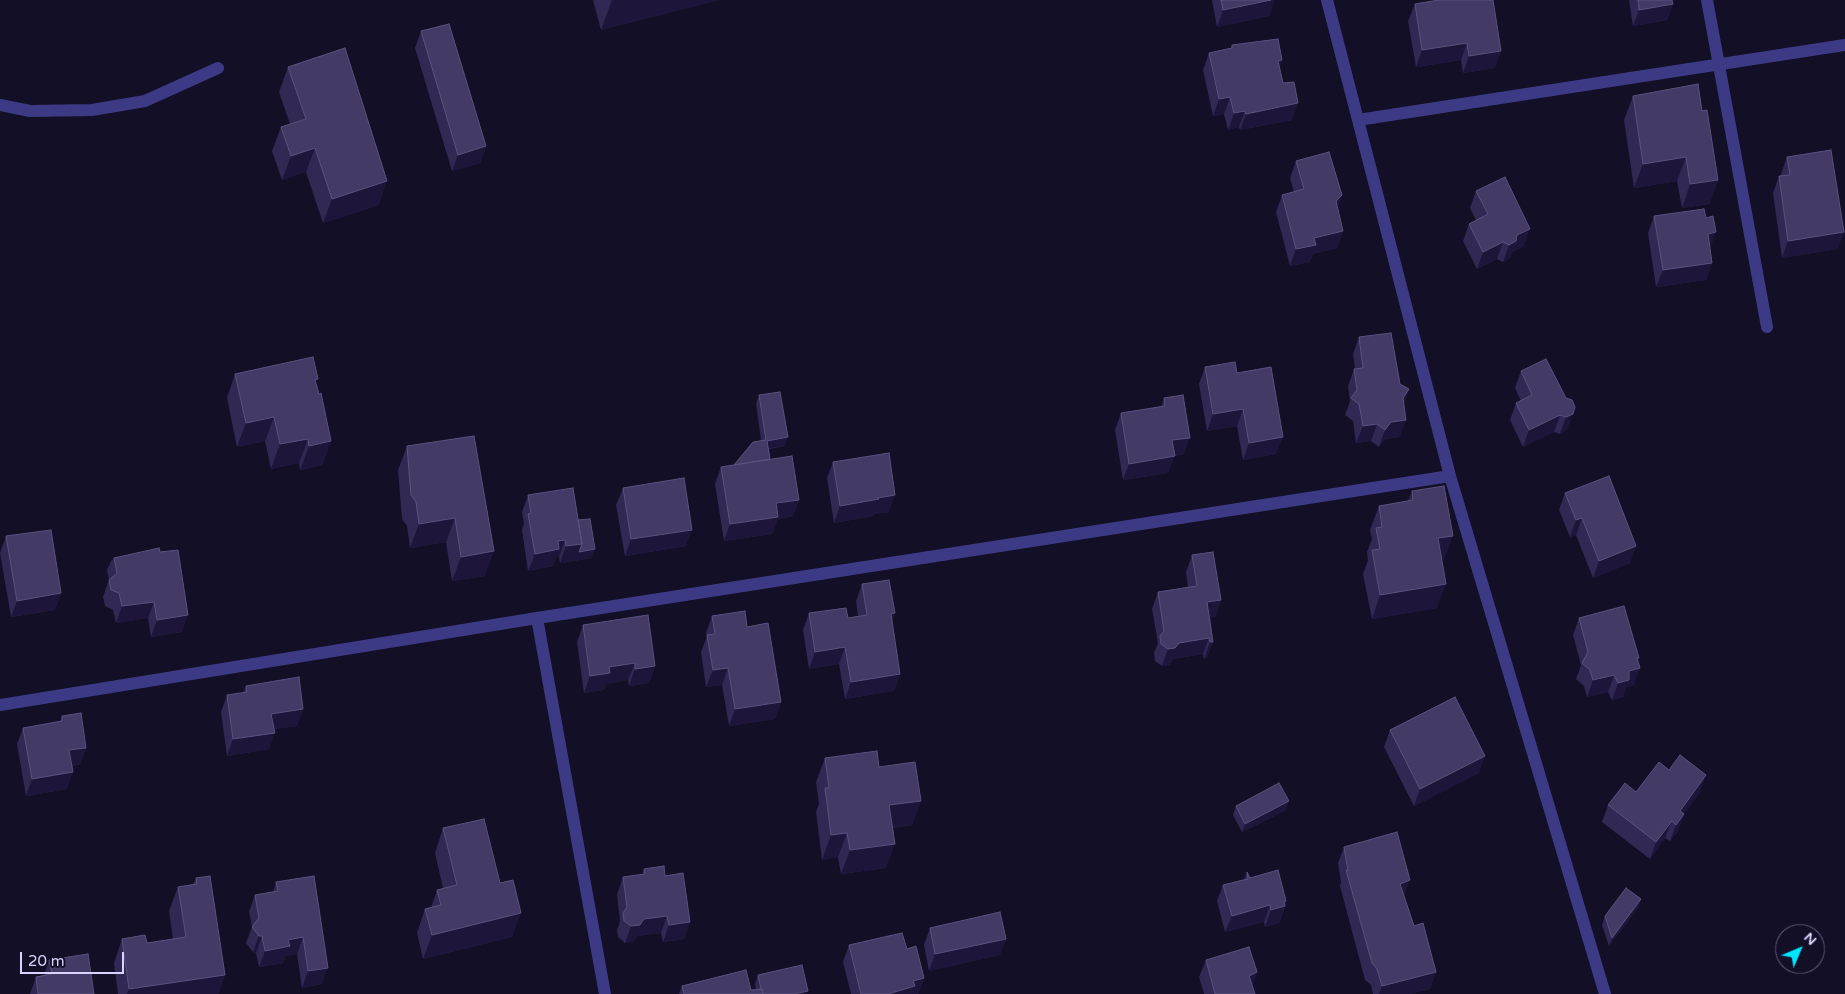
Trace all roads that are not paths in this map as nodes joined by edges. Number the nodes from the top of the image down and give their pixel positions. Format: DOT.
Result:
graph roads {
  1 [pos="1326,0"];
  2 [pos="1707,0"];
  3 [pos="1845,45"];
  4 [pos="1718,65"];
  5 [pos="218,68"];
  6 [pos="0,105"];
  7 [pos="1358,120"];
  8 [pos="1767,327"];
  9 [pos="1450,476"];
  10 [pos="537,618"];
  11 [pos="0,705"];
  12 [pos="605,994"];
  13 [pos="1604,994"];
  1 -- 7 [label="street"];
  2 -- 4 [label="street"];
  3 -- 4 [label="street"];
  4 -- 7 [label="street"];
  4 -- 8 [label="street"];
  5 -- 6 [label="street"];
  7 -- 9 [label="street"];
  9 -- 10 [label="street"];
  9 -- 13 [label="street"];
  10 -- 11 [label="street"];
  10 -- 12 [label="street"];
}
